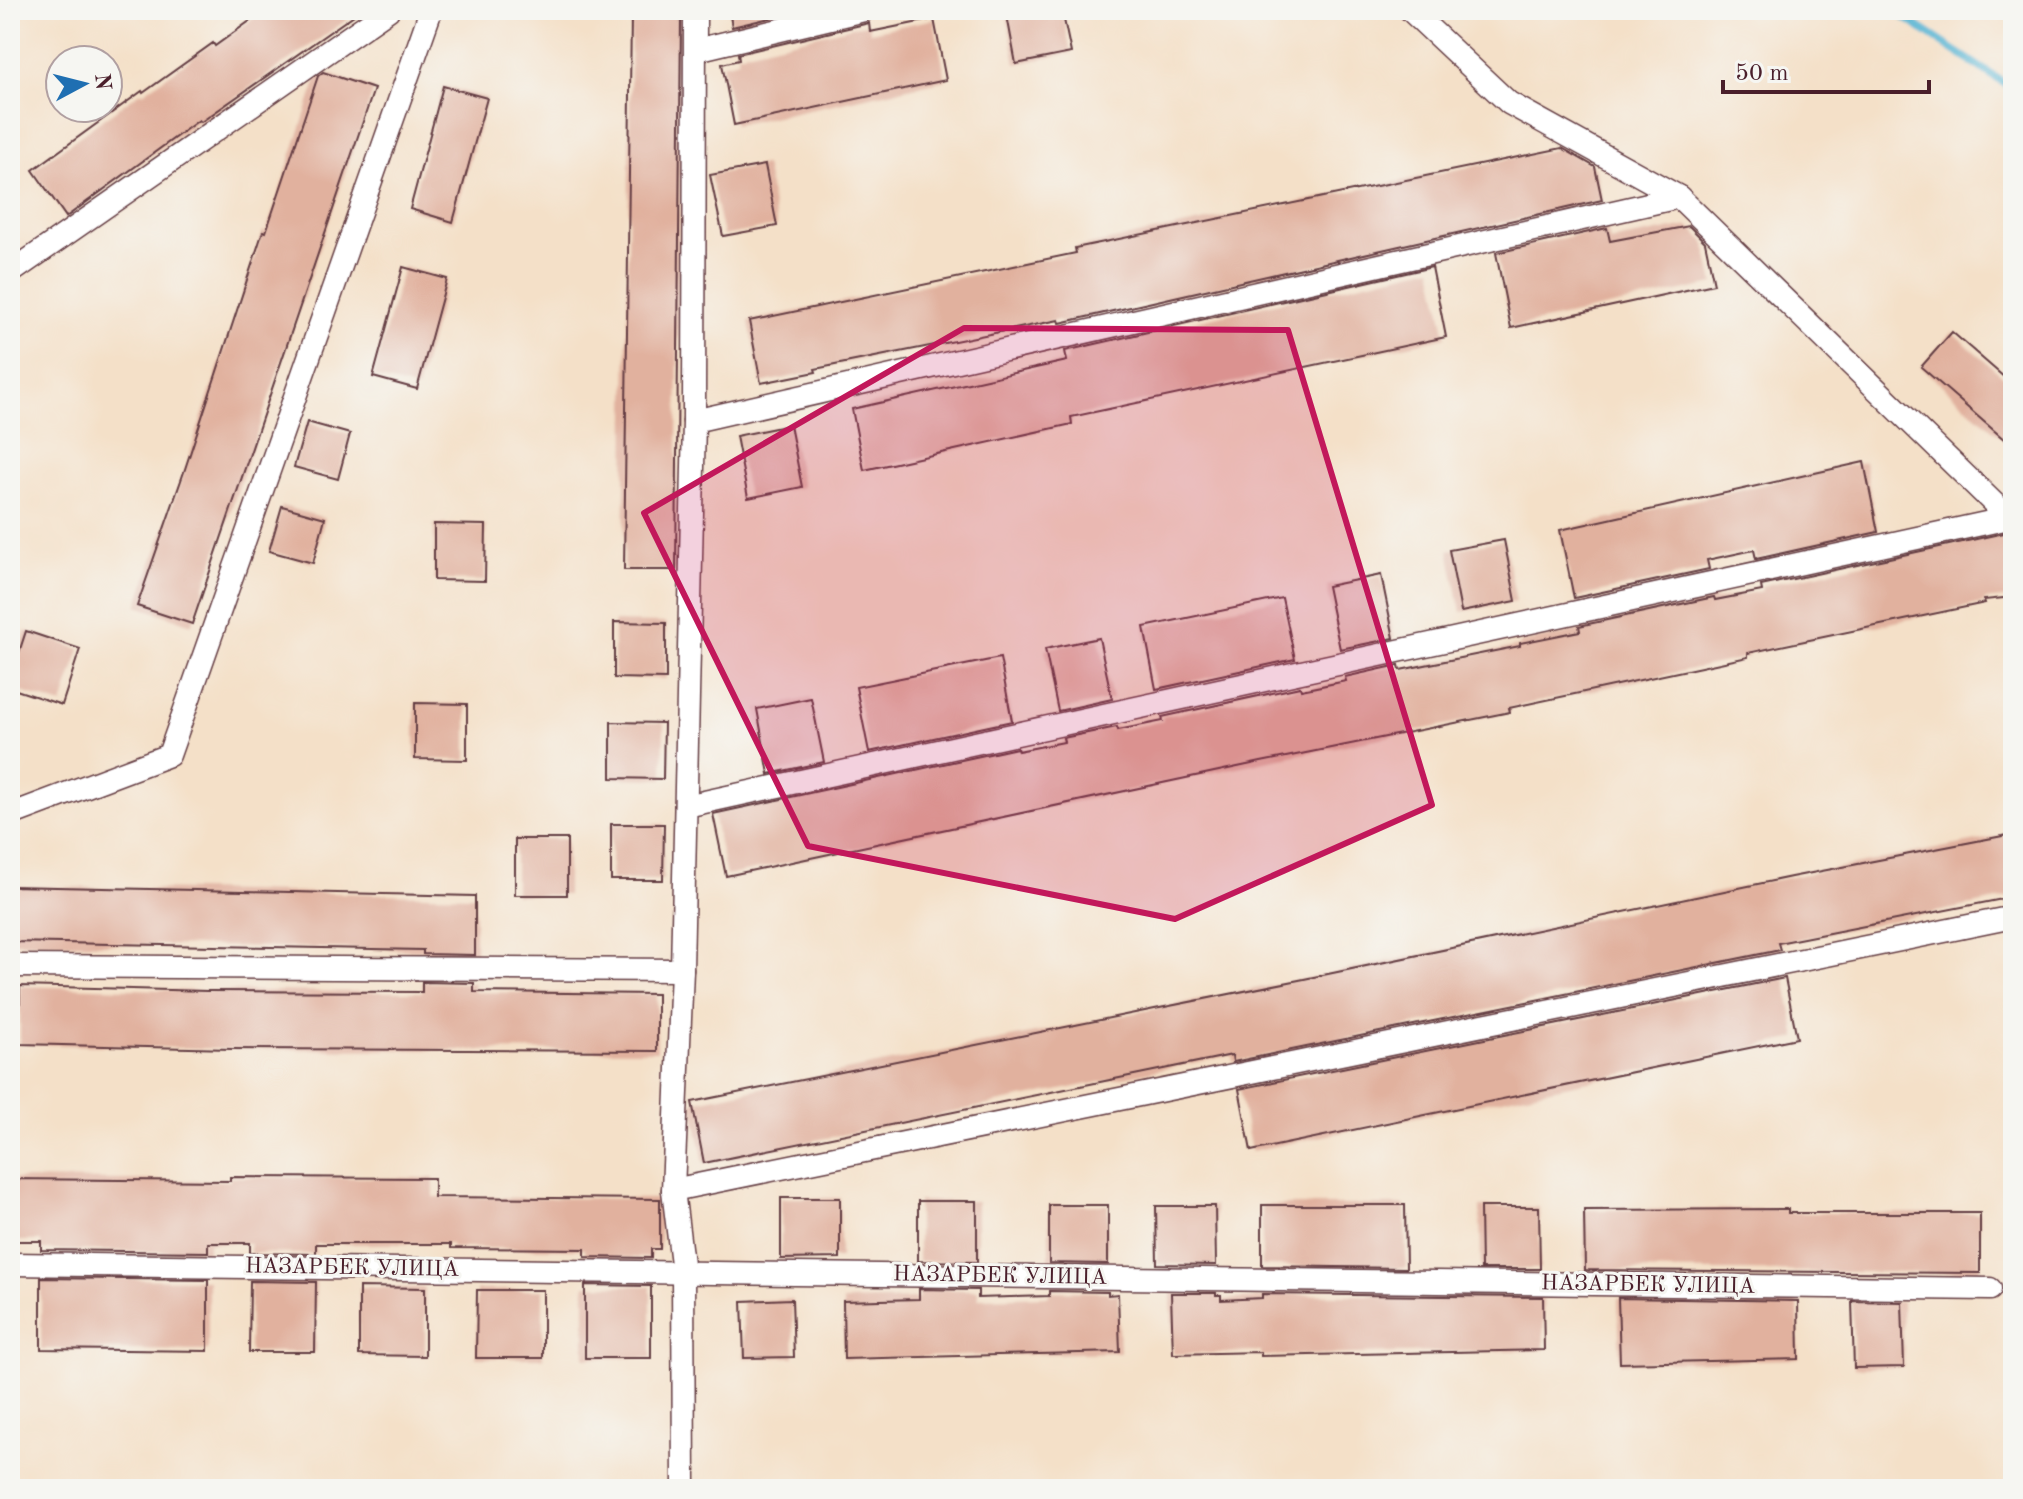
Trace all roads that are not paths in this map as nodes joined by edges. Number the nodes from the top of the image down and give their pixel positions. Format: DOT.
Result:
graph roads {
  1 [pos="388,10"];
  2 [pos="431,10"];
  3 [pos="695,10"];
  4 [pos="864,10"];
  5 [pos="1410,10"];
  6 [pos="696,50"];
  7 [pos="1679,197"];
  8 [pos="10,273"];
  9 [pos="694,421"];
  10 [pos="686,806"];
  11 [pos="10,815"];
  12 [pos="2013,917"];
  13 [pos="10,966"];
  14 [pos="682,970"];
  15 [pos="673,1190"];
  16 [pos="10,1264"];
  17 [pos="683,1272"];
  18 [pos="1990,1289"];
  19 [pos="684,1489"];
  1 -- 8 [label="street"];
  2 -- 11 [label="street"];
  3 -- 6 [label="street"];
  4 -- 6 [label="street"];
  5 -- 7 [label="street"];
  6 -- 9 [label="street"];
  7 -- 9 [label="street"];
  7 -- 10 [label="street"];
  9 -- 10 [label="street"];
  10 -- 14 [label="street"];
  12 -- 15 [label="street"];
  13 -- 14 [label="street"];
  14 -- 15 [label="street"];
  15 -- 17 [label="street"];
  16 -- 17 [label="street, НАЗАРБЕК УЛИЦА"];
  17 -- 18 [label="street, НАЗАРБЕК УЛИЦА"];
  17 -- 19 [label="street"];
}
